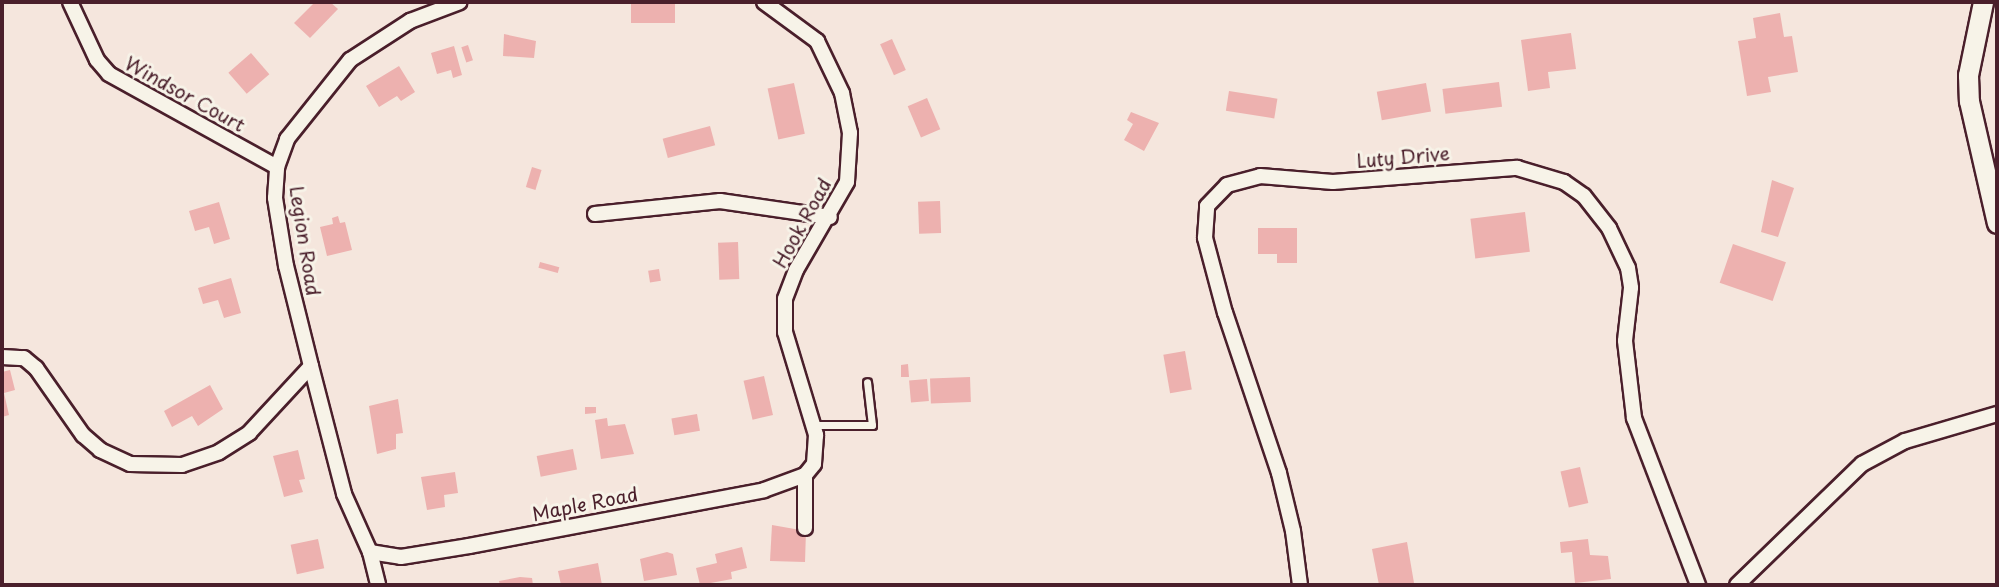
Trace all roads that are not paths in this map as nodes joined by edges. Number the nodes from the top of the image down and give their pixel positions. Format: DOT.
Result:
graph roads {
  1 [pos="70,2"];
  2 [pos="460,2"];
  3 [pos="764,2"];
  4 [pos="1983,2"];
  5 [pos="277,167"];
  6 [pos="595,214"];
  7 [pos="830,216"];
  8 [pos="1997,223"];
  9 [pos="2,357"];
  10 [pos="312,366"];
  11 [pos="867,382"];
  12 [pos="1997,414"];
  13 [pos="813,425"];
  14 [pos="805,475"];
  15 [pos="805,528"];
  16 [pos="370,552"];
  17 [pos="378,585"];
  18 [pos="1300,585"];
  19 [pos="1698,585"];
  20 [pos="1737,585"];
  1 -- 5 [label="street, Windsor Court"];
  2 -- 5 [label="street, Legion Road"];
  3 -- 7 [label="street, Hook Road"];
  4 -- 8 [label="street"];
  5 -- 10 [label="street, Legion Road"];
  6 -- 7 [label="street"];
  7 -- 13 [label="street, Hook Road"];
  9 -- 10 [label="street"];
  10 -- 16 [label="street, Legion Road"];
  11 -- 13 [label="lane"];
  12 -- 20 [label="street"];
  13 -- 14 [label="street, Hook Road"];
  14 -- 15 [label="street, Hook Road"];
  14 -- 16 [label="street, Maple Road"];
  16 -- 17 [label="street, Legion Road"];
  18 -- 19 [label="street, Luty Drive"];
}
